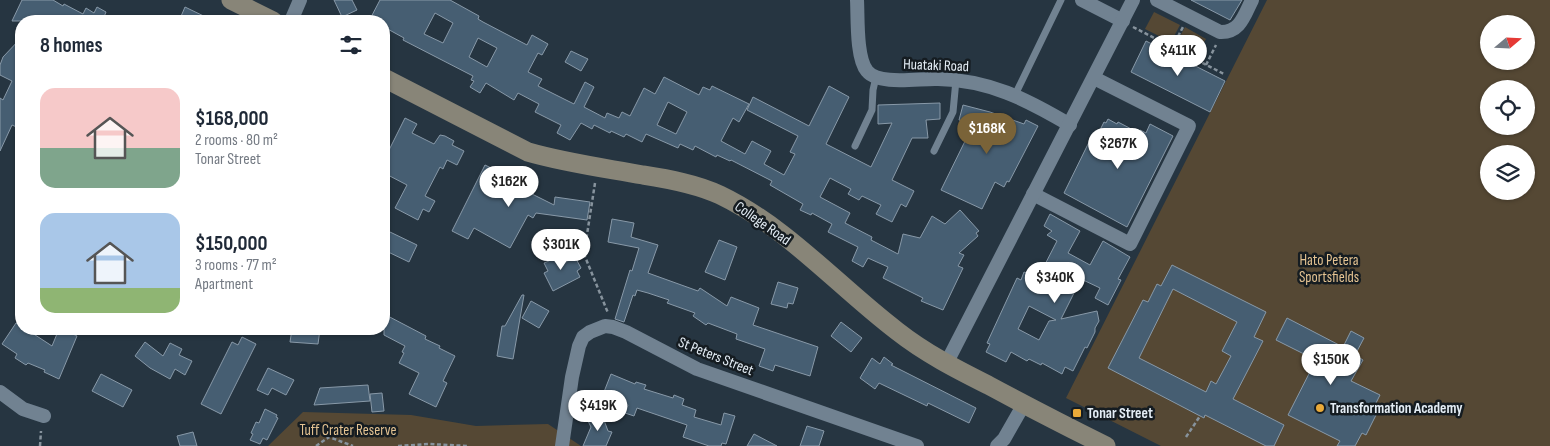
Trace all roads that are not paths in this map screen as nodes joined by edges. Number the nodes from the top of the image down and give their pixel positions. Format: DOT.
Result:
graph roads {
  1 [pos="231,0"];
  2 [pos="300,0"];
  3 [pos="857,0"];
  4 [pos="1061,0"];
  5 [pos="1082,0"];
  6 [pos="1133,0"];
  7 [pos="1157,0"];
  8 [pos="1252,0"];
  9 [pos="261,15"];
  10 [pos="294,15"];
  11 [pos="1127,22"];
  12 [pos="876,77"];
  13 [pos="1094,78"];
  14 [pos="956,79"];
  15 [pos="390,81"];
  16 [pos="1015,95"];
  17 [pos="1070,125"];
  18 [pos="855,146"];
  19 [pos="934,152"];
  20 [pos="1033,194"];
  21 [pos="946,364"];
  22 [pos="0,392"];
  23 [pos="1024,404"];
  24 [pos="44,416"];
  25 [pos="562,446"];
  26 [pos="917,446"];
  27 [pos="997,446"];
  28 [pos="1106,446"];
  1 -- 9 [label="main road"];
  2 -- 10 [label="street"];
  3 -- 12 [label="street"];
  4 -- 16 [label="lane"];
  5 -- 11 [label="street"];
  6 -- 11 [label="street"];
  7 -- 8 [label="street"];
  11 -- 13 [label="street"];
  12 -- 14 [label="street, Huataki Road"];
  12 -- 18 [label="lane"];
  13 -- 17 [label="street"];
  13 -- 20 [label="street"];
  14 -- 16 [label="street, Huataki Road"];
  14 -- 19 [label="lane"];
  15 -- 21 [label="main road, College Road"];
  16 -- 17 [label="street, Huataki Road"];
  17 -- 20 [label="street"];
  20 -- 21 [label="street"];
  21 -- 23 [label="main road, College Road"];
  22 -- 24 [label="street"];
  23 -- 27 [label="street"];
  23 -- 28 [label="main road, College Road"];
  25 -- 26 [label="street, St Peters Street"];
}
